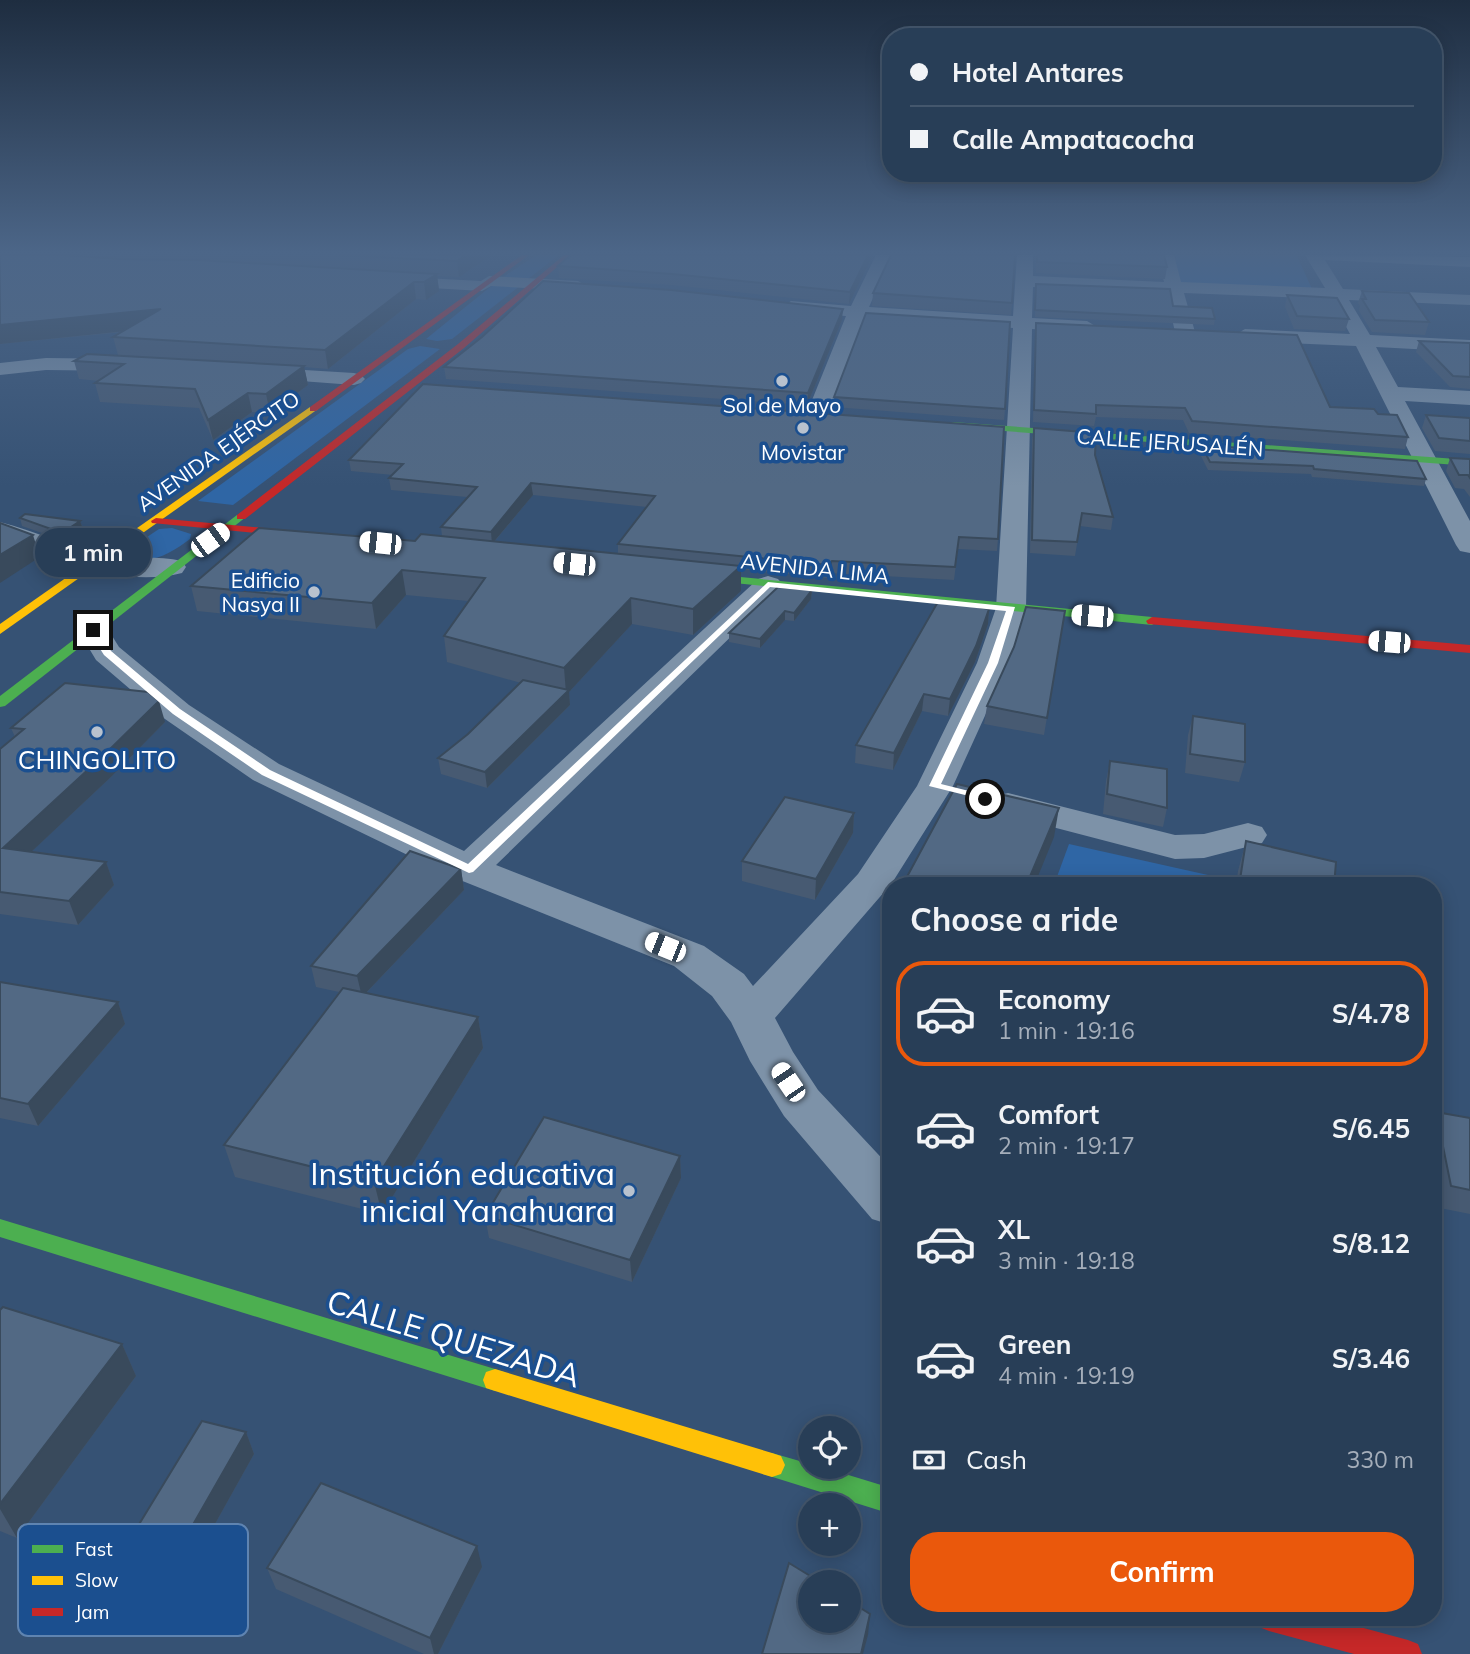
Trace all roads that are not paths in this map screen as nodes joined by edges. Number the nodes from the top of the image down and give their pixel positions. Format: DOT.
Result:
graph roads {
  1 [pos="421,332"];
  2 [pos="476,332"];
  3 [pos="849,332"];
  4 [pos="1022,332"];
  5 [pos="1357,332"];
  6 [pos="1226,334"];
  7 [pos="1361,341"];
  8 [pos="408,342"];
  9 [pos="461,345"];
  10 [pos="1470,346"];
  11 [pos="145,366"];
  12 [pos="0,369"];
  13 [pos="229,372"];
  14 [pos="354,380"];
  15 [pos="410,385"];
  16 [pos="437,387"];
  17 [pos="1388,393"];
  18 [pos="1470,398"];
  19 [pos="815,415"];
  20 [pos="938,424"];
  21 [pos="1018,430"];
  22 [pos="1422,460"];
  23 [pos="1470,463"];
  24 [pos="156,521"];
  25 [pos="229,527"];
  26 [pos="0,530"];
  27 [pos="325,537"];
  28 [pos="1470,545"];
  29 [pos="96,562"];
  30 [pos="173,567"];
  31 [pos="671,574"];
  32 [pos="768,585"];
  33 [pos="1012,608"];
  34 [pos="0,629"];
  35 [pos="93,630"];
  36 [pos="1470,649"];
  37 [pos="0,703"];
  38 [pos="935,786"];
  39 [pos="1248,835"];
  40 [pos="469,869"];
  41 [pos="751,1016"];
  42 [pos="882,1193"];
  43 [pos="0,1228"];
  44 [pos="882,1498"];
  45 [pos="1309,1626"];
  46 [pos="1408,1654"];
  1 -- 8 [label="main road, AVENIDA EJÉRCITO"];
  2 -- 9 [label="main road"];
  3 -- 19 [label="street"];
  4 -- 21 [label="street"];
  5 -- 7 [label="street"];
  6 -- 7 [label="street"];
  7 -- 10 [label="street"];
  7 -- 17 [label="street"];
  8 -- 9 [label="main road"];
  8 -- 14 [label="main road, AVENIDA EJÉRCITO"];
  9 -- 15 [label="main road"];
  11 -- 12 [label="street"];
  13 -- 14 [label="street"];
  14 -- 24 [label="main road, AVENIDA EJÉRCITO"];
  15 -- 16 [label="main road"];
  15 -- 25 [label="main road"];
  17 -- 18 [label="street"];
  17 -- 22 [label="street"];
  20 -- 21 [label="main road, CALLE JERUSALÉN"];
  21 -- 22 [label="main road, CALLE JERUSALÉN"];
  21 -- 33 [label="street"];
  22 -- 23 [label="main road, CALLE JERUSALÉN"];
  22 -- 28 [label="street"];
  24 -- 25 [label="main road"];
  24 -- 29 [label="main road, AVENIDA EJÉRCITO"];
  25 -- 27 [label="main road"];
  25 -- 30 [label="main road"];
  26 -- 29 [label="street"];
  29 -- 30 [label="street"];
  29 -- 34 [label="main road, AVENIDA EJÉRCITO"];
  30 -- 35 [label="main road"];
  31 -- 32 [label="main road, AVENIDA LIMA"];
  32 -- 33 [label="main road, AVENIDA LIMA"];
  32 -- 40 [label="street"];
  33 -- 36 [label="main road, AVENIDA LIMA"];
  33 -- 38 [label="street"];
  35 -- 37 [label="main road"];
  35 -- 40 [label="street"];
  38 -- 39 [label="street"];
  38 -- 41 [label="street"];
  40 -- 41 [label="street"];
  41 -- 42 [label="street"];
  43 -- 44 [label="main road, CALLE QUEZADA"];
  45 -- 46 [label="main road"];
}
